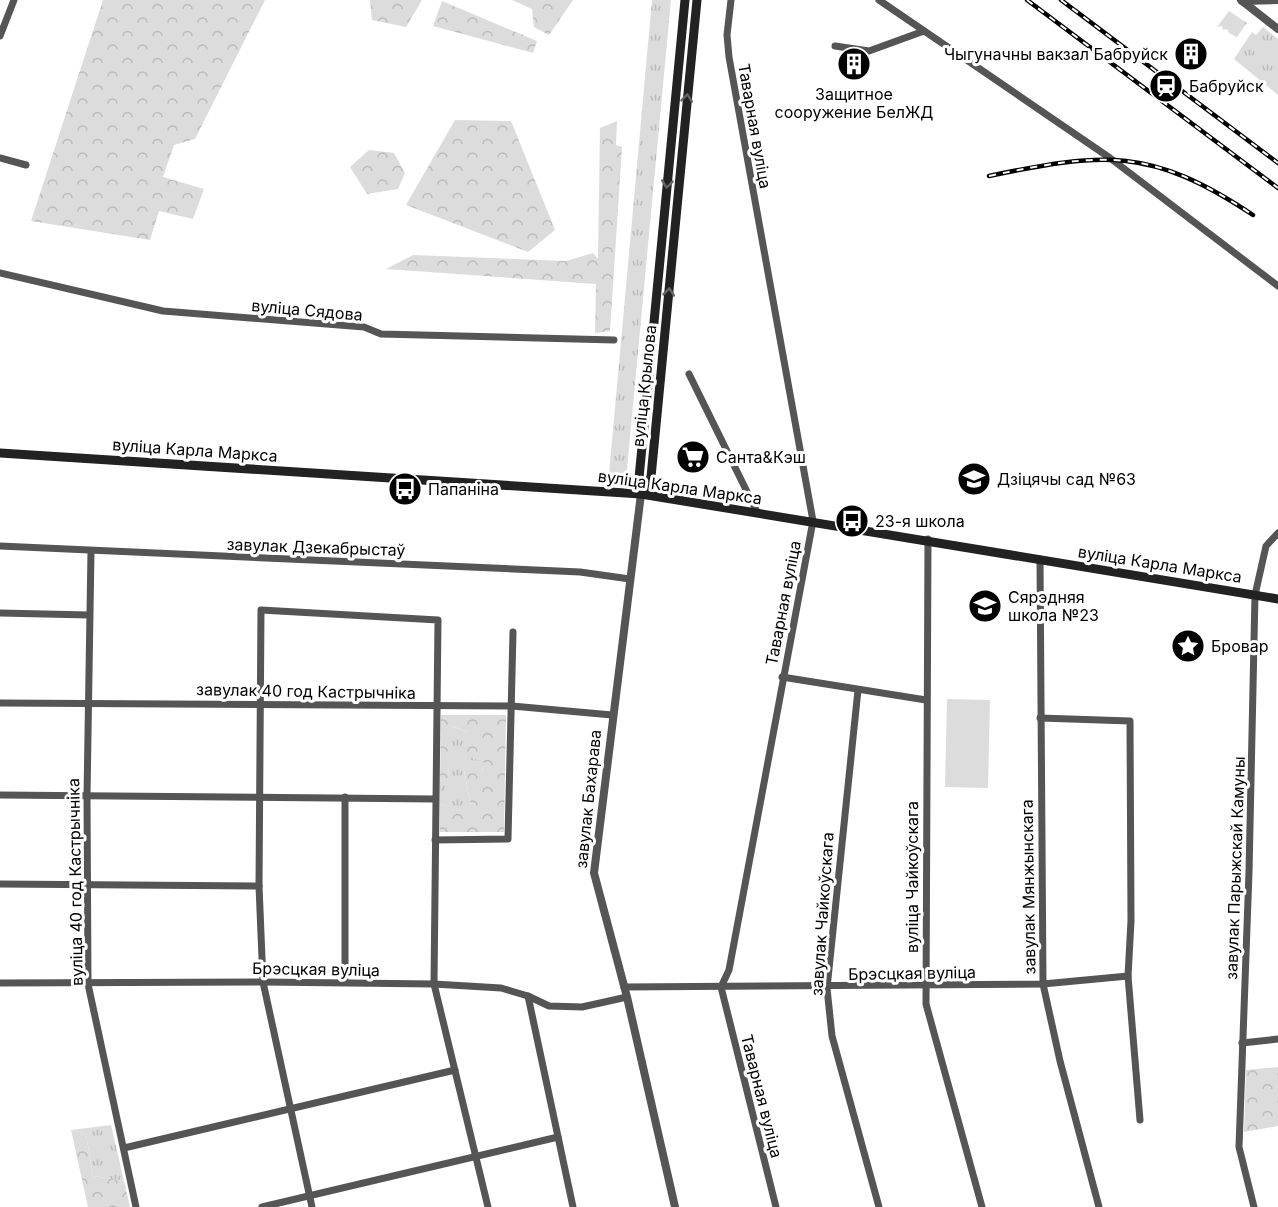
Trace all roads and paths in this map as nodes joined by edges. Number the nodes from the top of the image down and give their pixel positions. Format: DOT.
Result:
graph roads {
  1 [pos="14,0"];
  2 [pos="686,0"];
  3 [pos="697,0"];
  4 [pos="730,0"];
  5 [pos="879,0"];
  6 [pos="1241,0"];
  7 [pos="1278,0"];
  8 [pos="1278,29"];
  9 [pos="924,31"];
  10 [pos="0,36"];
  11 [pos="835,46"];
  12 [pos="0,158"];
  13 [pos="26,165"];
  14 [pos="0,273"];
  15 [pos="1278,286"];
  16 [pos="614,340"];
  17 [pos="690,374"];
  18 [pos="0,453"];
  19 [pos="641,494"];
  20 [pos="757,512"];
  21 [pos="813,521"];
  22 [pos="1278,533"];
  23 [pos="928,539"];
  24 [pos="0,546"];
  25 [pos="91,551"];
  26 [pos="1040,559"];
  27 [pos="630,579"];
  28 [pos="1255,595"];
  29 [pos="1278,598"];
  30 [pos="0,614"];
  31 [pos="89,615"];
  32 [pos="513,632"];
  33 [pos="782,677"];
  34 [pos="858,690"];
  35 [pos="926,700"];
  36 [pos="88,702"];
  37 [pos="0,703"];
  38 [pos="260,705"];
  39 [pos="436,706"];
  40 [pos="512,706"];
  41 [pos="612,715"];
  42 [pos="1040,718"];
  43 [pos="0,795"];
  44 [pos="87,796"];
  45 [pos="259,797"];
  46 [pos="345,797"];
  47 [pos="435,799"];
  48 [pos="435,840"];
  49 [pos="0,884"];
  50 [pos="87,885"];
  51 [pos="259,886"];
  52 [pos="1128,976"];
  53 [pos="263,982"];
  54 [pos="345,982"];
  55 [pos="0,983"];
  56 [pos="88,984"];
  57 [pos="434,984"];
  58 [pos="1043,984"];
  59 [pos="624,987"];
  60 [pos="721,987"];
  61 [pos="926,987"];
  62 [pos="827,988"];
  63 [pos="528,996"];
  64 [pos="627,997"];
  65 [pos="1278,1039"];
  66 [pos="1242,1043"];
  67 [pos="455,1070"];
  68 [pos="289,1108"];
  69 [pos="1140,1120"];
  70 [pos="558,1137"];
  71 [pos="124,1148"];
  72 [pos="477,1158"];
  73 [pos="309,1196"];
  74 [pos="136,1207"];
  75 [pos="262,1207"];
  76 [pos="312,1207"];
  77 [pos="488,1207"];
  78 [pos="573,1207"];
  79 [pos="675,1207"];
  80 [pos="776,1207"];
  81 [pos="879,1207"];
  82 [pos="982,1207"];
  83 [pos="1099,1207"];
  84 [pos="1254,1207"];
  1 -- 10 [label="street"];
  2 -- 19 [label="main road, вуліца Крылова, one-way"];
  19 -- 3 [label="main road, вуліца Крылова, one-way"];
  4 -- 21 [label="street, Таварная вуліца"];
  5 -- 9 [label="street"];
  6 -- 7 [label="street"];
  6 -- 8 [label="street"];
  9 -- 11 [label="street"];
  9 -- 15 [label="street"];
  12 -- 13 [label="street"];
  14 -- 16 [label="street, вуліца Сядова"];
  17 -- 20 [label="street"];
  18 -- 19 [label="main road, вуліца Карла Маркса"];
  19 -- 20 [label="main road, вуліца Карла Маркса"];
  19 -- 27 [label="street, завулак Бахарава"];
  20 -- 21 [label="main road, вуліца Карла Маркса"];
  21 -- 23 [label="main road, вуліца Карла Маркса"];
  21 -- 33 [label="street, Таварная вуліца"];
  22 -- 28 [label="street, завулак Парыжскай Камуны"];
  23 -- 26 [label="main road, вуліца Карла Маркса"];
  23 -- 35 [label="street, вуліца Чайкоўскага"];
  24 -- 25 [label="street, завулак Дзекабрыстаў"];
  25 -- 27 [label="street, завулак Дзекабрыстаў"];
  25 -- 31 [label="street, вуліца 40 год Кастрычніка"];
  26 -- 28 [label="main road, вуліца Карла Маркса"];
  26 -- 42 [label="street, завулак Мянжынскага"];
  27 -- 41 [label="street, завулак Бахарава"];
  28 -- 29 [label="main road, вуліца Карла Маркса"];
  28 -- 66 [label="street, завулак Парыжскай Камуны"];
  30 -- 31 [label="street"];
  31 -- 36 [label="street, вуліца 40 год Кастрычніка"];
  32 -- 40 [label="street"];
  33 -- 34 [label="street"];
  33 -- 60 [label="street, Таварная вуліца"];
  34 -- 35 [label="street"];
  34 -- 62 [label="street, завулак Чайкоўскага"];
  35 -- 61 [label="street, вуліца Чайкоўскага"];
  36 -- 37 [label="street, завулак 40 год Кастрычніка"];
  36 -- 38 [label="street, завулак 40 год Кастрычніка"];
  36 -- 44 [label="street, вуліца 40 год Кастрычніка"];
  38 -- 39 [label="street, завулак 40 год Кастрычніка"];
  38 -- 39 [label="street"];
  38 -- 45 [label="street"];
  39 -- 40 [label="street, завулак 40 год Кастрычніка"];
  39 -- 47 [label="street"];
  40 -- 41 [label="street, завулак 40 год Кастрычніка"];
  40 -- 48 [label="street"];
  41 -- 59 [label="street, завулак Бахарава"];
  42 -- 52 [label="street"];
  42 -- 58 [label="street, завулак Мянжынскага"];
  43 -- 44 [label="street"];
  44 -- 45 [label="street"];
  44 -- 50 [label="street, вуліца 40 год Кастрычніка"];
  45 -- 46 [label="street"];
  45 -- 51 [label="street"];
  46 -- 47 [label="street"];
  46 -- 54 [label="street"];
  47 -- 48 [label="street"];
  48 -- 57 [label="street"];
  49 -- 50 [label="street"];
  50 -- 51 [label="street"];
  50 -- 56 [label="street, вуліца 40 год Кастрычніка"];
  51 -- 53 [label="street"];
  52 -- 58 [label="street, Брэсцкая вуліца"];
  52 -- 69 [label="street"];
  53 -- 54 [label="street, Брэсцкая вуліца"];
  53 -- 56 [label="street, Брэсцкая вуліца"];
  53 -- 68 [label="street"];
  54 -- 57 [label="street, Брэсцкая вуліца"];
  55 -- 56 [label="street, Брэсцкая вуліца"];
  56 -- 71 [label="street, вуліца 40 год Кастрычніка"];
  57 -- 63 [label="street, Брэсцкая вуліца"];
  57 -- 67 [label="street"];
  58 -- 61 [label="street, Брэсцкая вуліца"];
  58 -- 83 [label="street, завулак Мянжынскага"];
  59 -- 60 [label="street, Брэсцкая вуліца"];
  59 -- 64 [label="street, завулак Бахарава"];
  60 -- 62 [label="street, Брэсцкая вуліца"];
  60 -- 80 [label="street, Таварная вуліца"];
  61 -- 62 [label="street, Брэсцкая вуліца"];
  61 -- 82 [label="street, вуліца Чайкоўскага"];
  62 -- 81 [label="street, завулак Чайкоўскага"];
  63 -- 64 [label="street, Брэсцкая вуліца"];
  63 -- 70 [label="street"];
  64 -- 79 [label="street, завулак Бахарава"];
  65 -- 66 [label="street"];
  66 -- 84 [label="street, завулак Парыжскай Камуны"];
  67 -- 68 [label="street"];
  67 -- 72 [label="street"];
  68 -- 71 [label="street"];
  68 -- 73 [label="street"];
  70 -- 72 [label="street"];
  70 -- 78 [label="street"];
  71 -- 74 [label="street, вуліца 40 год Кастрычніка"];
  72 -- 73 [label="street"];
  72 -- 77 [label="street"];
  73 -- 75 [label="street"];
  73 -- 76 [label="street"];
}
